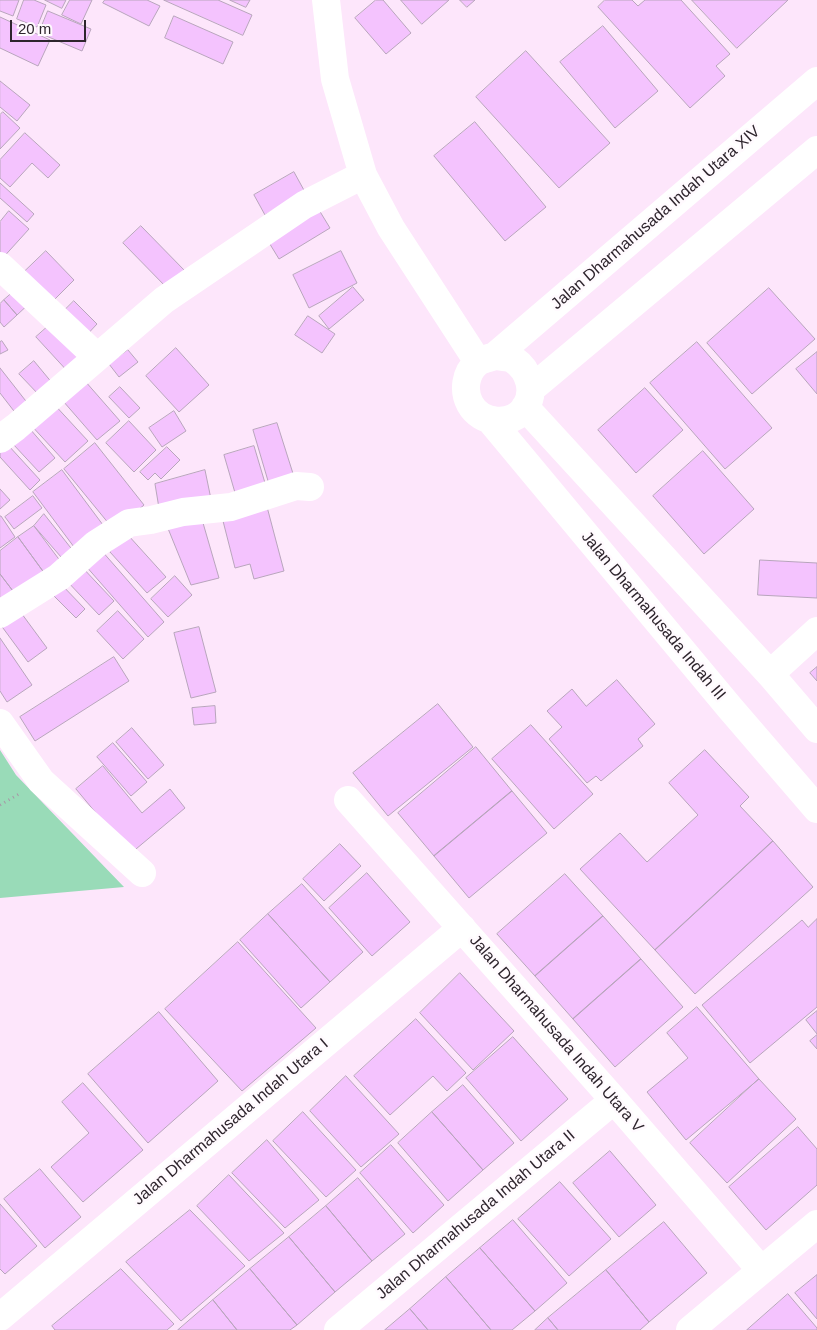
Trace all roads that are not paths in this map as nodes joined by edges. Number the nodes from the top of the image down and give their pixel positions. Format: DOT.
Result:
graph roads {
  1 [pos="326,0"];
  2 [pos="817,81"];
  3 [pos="817,150"];
  4 [pos="363,175"];
  5 [pos="0,266"];
  6 [pos="97,357"];
  7 [pos="487,359"];
  8 [pos="528,398"];
  9 [pos="491,421"];
  10 [pos="0,439"];
  11 [pos="310,487"];
  12 [pos="0,614"];
  13 [pos="817,631"];
  14 [pos="770,674"];
  15 [pos="0,723"];
  16 [pos="817,729"];
  17 [pos="348,800"];
  18 [pos="817,809"];
  19 [pos="142,873"];
  20 [pos="462,928"];
  21 [pos="614,1100"];
  22 [pos="817,1224"];
  23 [pos="761,1270"];
  24 [pos="0,1317"];
  25 [pos="338,1330"];
  26 [pos="690,1330"];
  1 -- 4 [label="street"];
  2 -- 7 [label="street, Jalan Dharmahusada Indah Utara XIV"];
  3 -- 8 [label="street"];
  4 -- 6 [label="street"];
  4 -- 7 [label="street"];
  5 -- 6 [label="street"];
  6 -- 10 [label="street"];
  7 -- 8 [label="street"];
  7 -- 9 [label="street"];
  8 -- 9 [label="street"];
  8 -- 14 [label="street"];
  9 -- 18 [label="street, Jalan Dharmahusada Indah III"];
  11 -- 12 [label="street"];
  13 -- 14 [label="street"];
  14 -- 16 [label="street"];
  15 -- 19 [label="street"];
  17 -- 20 [label="street, Jalan Dharmahusada Indah Utara V"];
  20 -- 21 [label="street, Jalan Dharmahusada Indah Utara V"];
  20 -- 24 [label="street, Jalan Dharmahusada Indah Utara I"];
  21 -- 23 [label="street, Jalan Dharmahusada Indah Utara V"];
  21 -- 25 [label="street, Jalan Dharmahusada Indah Utara II"];
  22 -- 23 [label="street"];
  23 -- 26 [label="street"];
}
